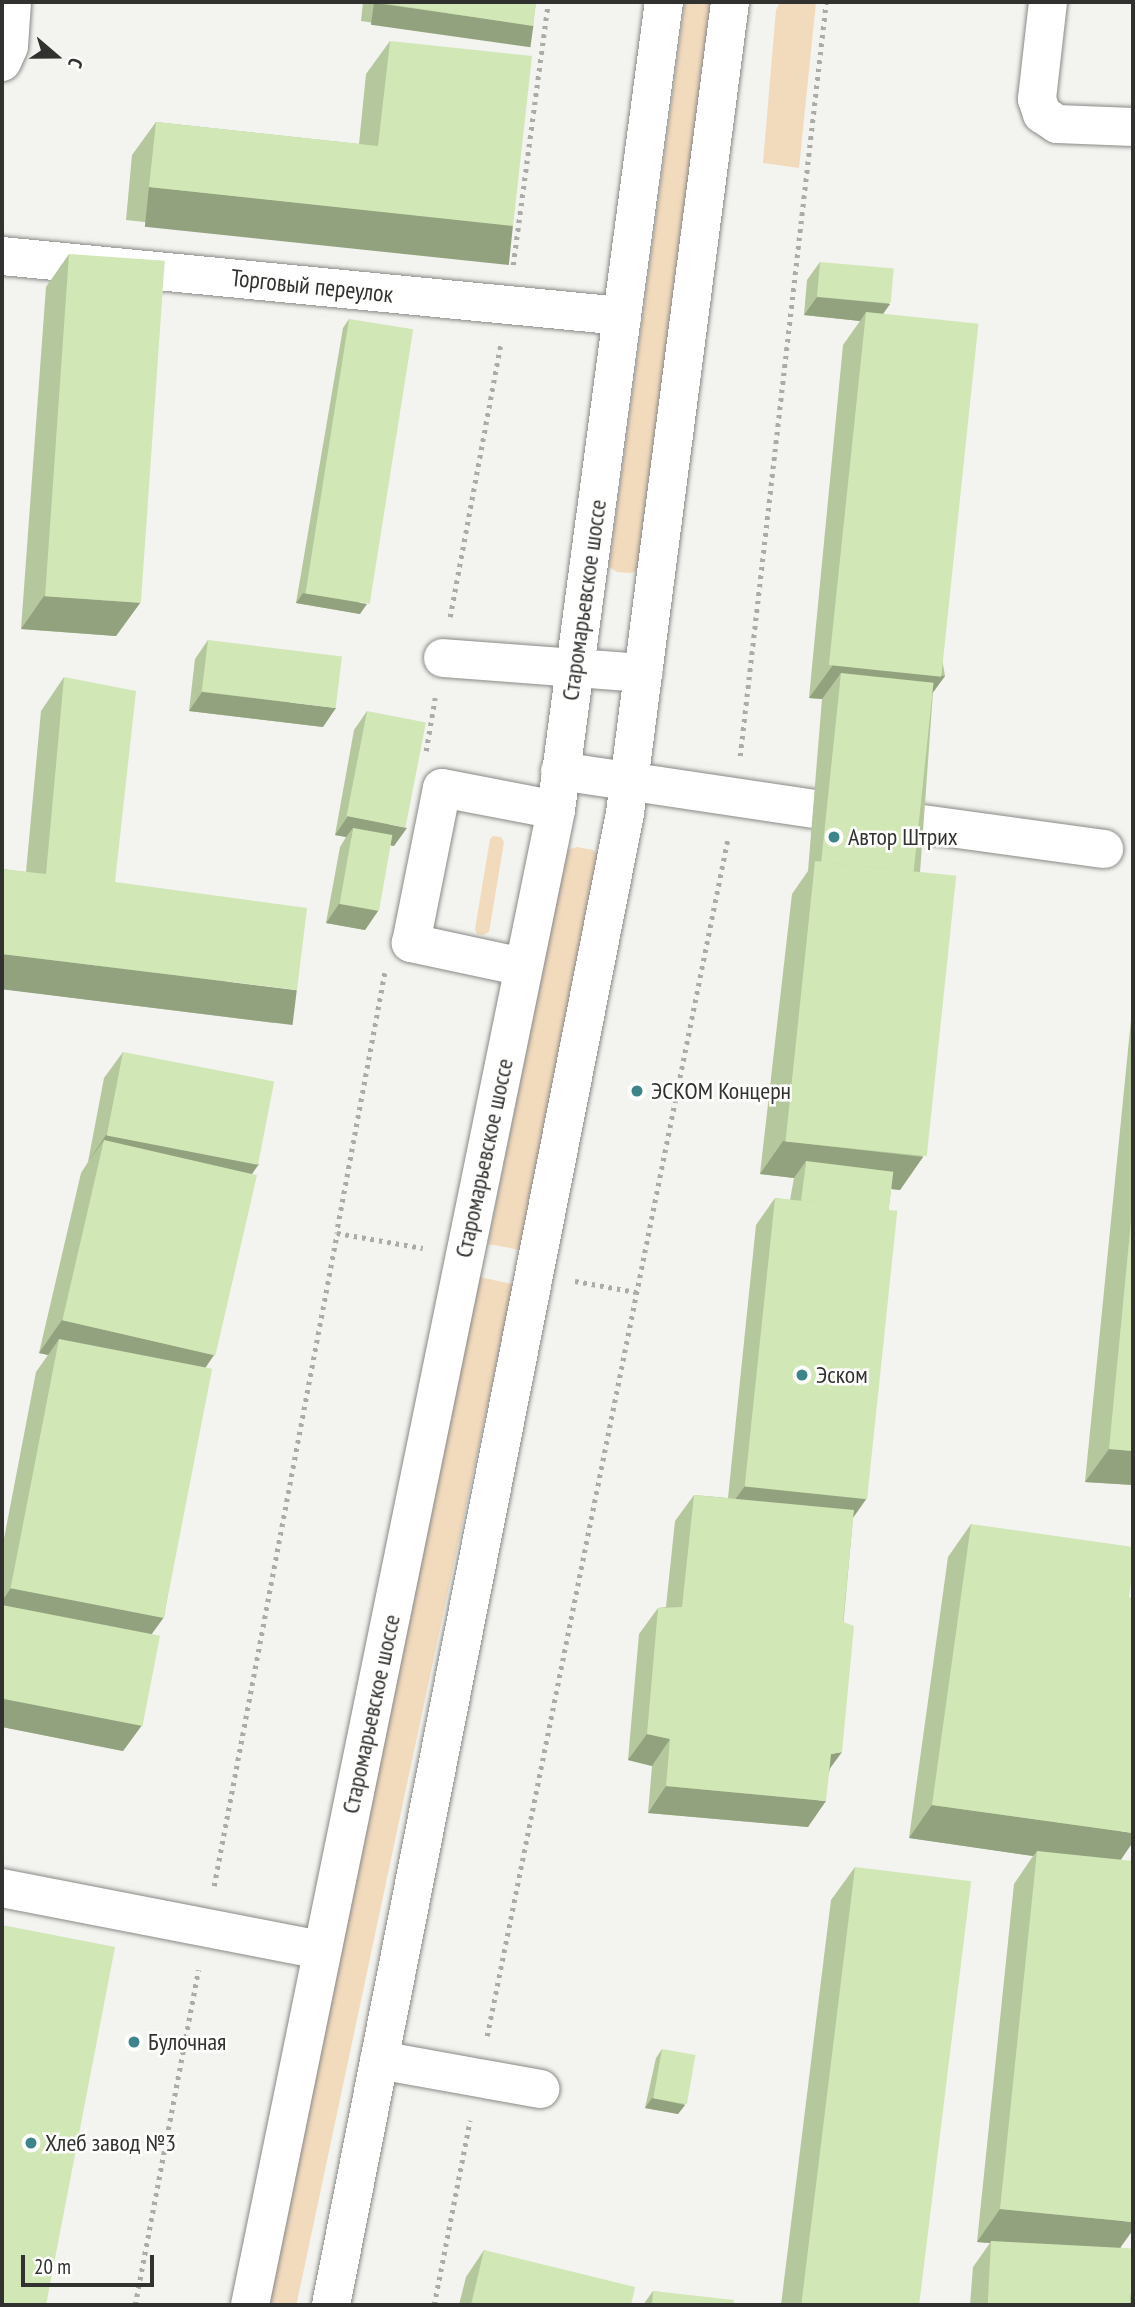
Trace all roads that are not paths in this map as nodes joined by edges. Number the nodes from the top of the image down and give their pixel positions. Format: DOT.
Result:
graph roads {
  1 [pos="12,2"];
  2 [pos="664,2"];
  3 [pos="730,2"];
  4 [pos="1048,2"];
  5 [pos="2,62"];
  6 [pos="1133,127"];
  7 [pos="2,256"];
  8 [pos="622,316"];
  9 [pos="443,658"];
  10 [pos="575,668"];
  11 [pos="643,673"];
  12 [pos="560,771"];
  13 [pos="629,782"];
  14 [pos="813,809"];
  15 [pos="556,810"];
  16 [pos="907,822"];
  17 [pos="1104,849"];
  18 [pos="523,967"];
  19 [pos="2,1888"];
  20 [pos="322,1950"];
  21 [pos="379,2060"];
  22 [pos="540,2089"];
  23 [pos="250,2305"];
  24 [pos="331,2305"];
  1 -- 5 [label="main road"];
  2 -- 8 [label="main road, Старомарьевское шоссе"];
  3 -- 11 [label="main road"];
  4 -- 6 [label="main road"];
  7 -- 8 [label="main road, Торговый переулок"];
  8 -- 10 [label="main road, Старомарьевское шоссе"];
  9 -- 10 [label="main road"];
  10 -- 11 [label="main road"];
  10 -- 12 [label="main road, Старомарьевское шоссе"];
  11 -- 13 [label="main road"];
  12 -- 13 [label="main road"];
  12 -- 15 [label="main road, Старомарьевское шоссе"];
  13 -- 14 [label="main road"];
  13 -- 21 [label="main road"];
  15 -- 18 [label="main road, Старомарьевское шоссе"];
  15 -- 18 [label="main road"];
  16 -- 17 [label="main road"];
  18 -- 20 [label="main road, Старомарьевское шоссе"];
  19 -- 20 [label="main road"];
  20 -- 23 [label="main road, Старомарьевское шоссе"];
  21 -- 22 [label="main road"];
  21 -- 24 [label="main road"];
}
